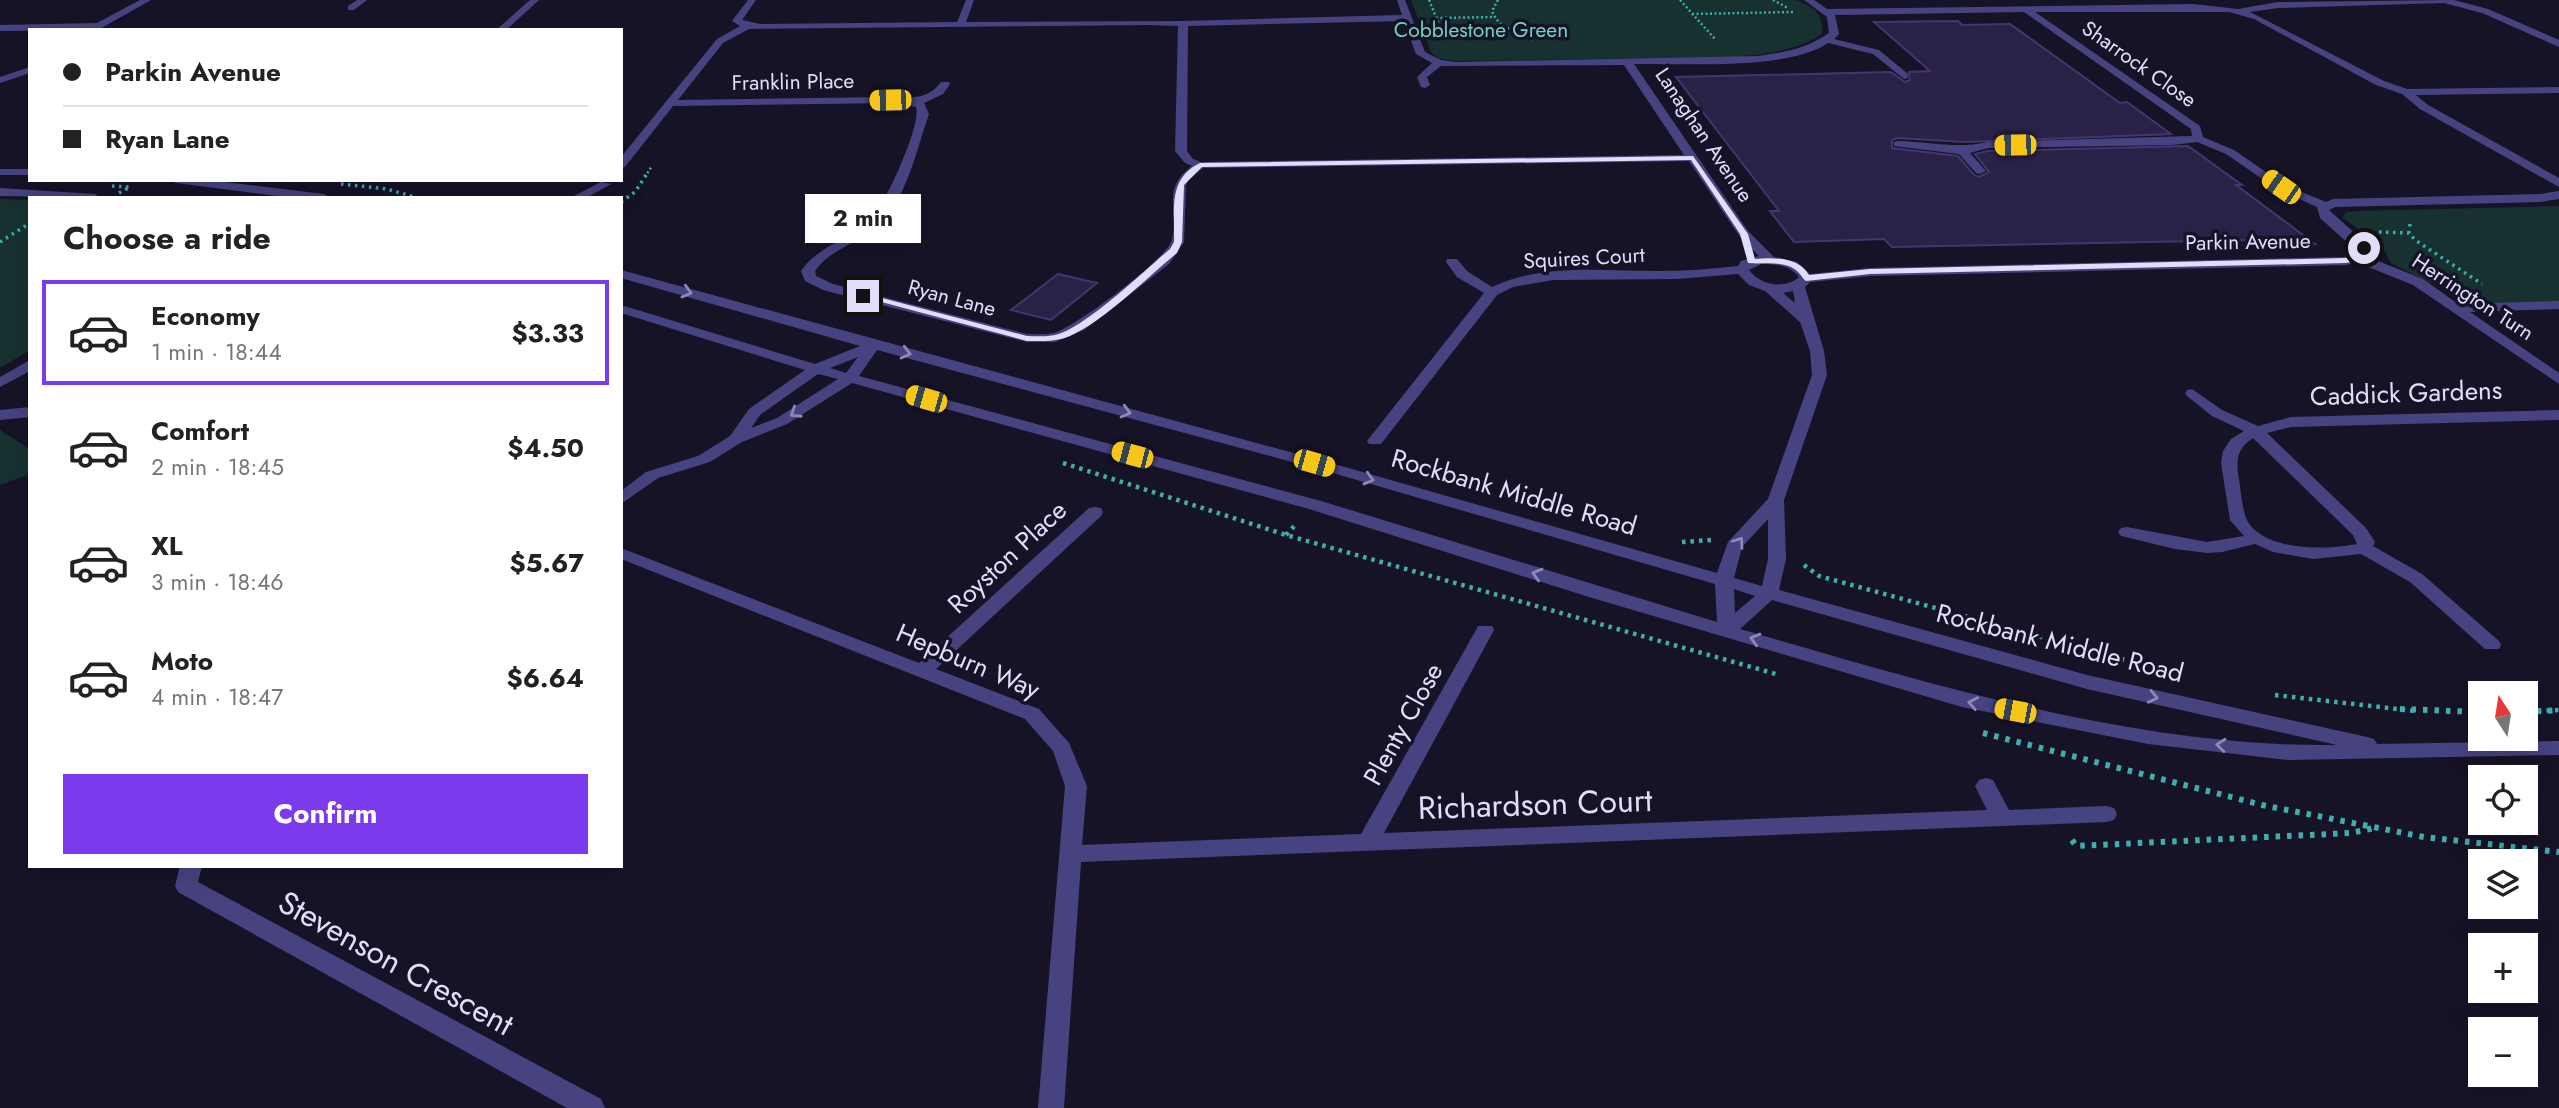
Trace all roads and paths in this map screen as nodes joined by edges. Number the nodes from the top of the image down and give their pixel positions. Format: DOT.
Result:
graph roads {
  1 [pos="147,0"];
  2 [pos="363,0"];
  3 [pos="535,0"];
  4 [pos="752,0"];
  5 [pos="970,0"];
  6 [pos="1401,0"];
  7 [pos="1429,0"];
  8 [pos="1498,0"];
  9 [pos="1808,0"];
  10 [pos="2449,1"];
  11 [pos="351,8"];
  12 [pos="2028,11"];
  13 [pos="2239,11"];
  14 [pos="1795,12"];
  15 [pos="1827,12"];
  16 [pos="1692,14"];
  17 [pos="1494,17"];
  18 [pos="1408,18"];
  19 [pos="1436,18"];
  20 [pos="1183,24"];
  21 [pos="960,25"];
  22 [pos="747,26"];
  23 [pos="0,27"];
  24 [pos="95,28"];
  25 [pos="502,28"];
  26 [pos="1828,40"];
  27 [pos="1537,42"];
  28 [pos="1447,44"];
  29 [pos="2559,44"];
  30 [pos="1627,62"];
  31 [pos="1439,63"];
  32 [pos="28,71"];
  33 [pos="1904,76"];
  34 [pos="0,80"];
  35 [pos="945,84"];
  36 [pos="1425,85"];
  37 [pos="2559,90"];
  38 [pos="2406,93"];
  39 [pos="672,103"];
  40 [pos="915,103"];
  41 [pos="2198,139"];
  42 [pos="1898,144"];
  43 [pos="1963,151"];
  44 [pos="1693,158"];
  45 [pos="623,163"];
  46 [pos="1200,165"];
  47 [pos="0,172"];
  48 [pos="28,172"];
  49 [pos="1980,172"];
  50 [pos="192,182"];
  51 [pos="607,182"];
  52 [pos="333,183"];
  53 [pos="2559,183"];
  54 [pos="0,192"];
  55 [pos="2559,195"];
  56 [pos="63,196"];
  57 [pos="308,196"];
  58 [pos="411,196"];
  59 [pos="580,196"];
  60 [pos="591,196"];
  61 [pos="2325,206"];
  62 [pos="2416,219"];
  63 [pos="28,224"];
  64 [pos="1744,234"];
  65 [pos="0,242"];
  66 [pos="2358,258"];
  67 [pos="1770,260"];
  68 [pos="1452,262"];
  69 [pos="1796,266"];
  70 [pos="1748,271"];
  71 [pos="1870,272"];
  72 [pos="623,275"];
  73 [pos="1802,282"];
  74 [pos="1769,287"];
  75 [pos="1492,292"];
  76 [pos="2559,305"];
  77 [pos="2515,306"];
  78 [pos="2456,308"];
  79 [pos="623,310"];
  80 [pos="1806,320"];
  81 [pos="874,345"];
  82 [pos="28,365"];
  83 [pos="816,369"];
  84 [pos="850,378"];
  85 [pos="2559,380"];
  86 [pos="0,383"];
  87 [pos="2192,393"];
  88 [pos="28,412"];
  89 [pos="0,415"];
  90 [pos="2559,415"];
  91 [pos="2255,430"];
  92 [pos="736,439"];
  93 [pos="1376,441"];
  94 [pos="625,491"];
  95 [pos="1776,500"];
  96 [pos="1095,512"];
  97 [pos="2127,532"];
  98 [pos="2255,538"];
  99 [pos="1679,542"];
  100 [pos="1734,546"];
  101 [pos="2364,548"];
  102 [pos="623,554"];
  103 [pos="1777,559"];
  104 [pos="1724,580"];
  105 [pos="1769,593"];
  106 [pos="1485,630"];
  107 [pos="1727,631"];
  108 [pos="2492,645"];
  109 [pos="2152,668"];
  110 [pos="923,670"];
  111 [pos="2273,695"];
  112 [pos="2559,710"];
  113 [pos="2538,711"];
  114 [pos="2468,712"];
  115 [pos="2559,748"];
  116 [pos="2395,750"];
  117 [pos="1986,786"];
  118 [pos="2106,814"];
  119 [pos="2056,816"];
  120 [pos="2001,818"];
  121 [pos="2375,827"];
  122 [pos="1368,842"];
  123 [pos="1071,854"];
  124 [pos="190,868"];
  125 [pos="592,1108"];
  126 [pos="1051,1108"];
  1 -- 24 [label="street"];
  2 -- 11 [label="street"];
  3 -- 25 [label="street"];
  4 -- 22 [label="street"];
  5 -- 21 [label="street"];
  6 -- 18 [label="street"];
  7 -- 19 [label="path"];
  8 -- 17 [label="path"];
  9 -- 15 [label="street"];
  10 -- 13 [label="street"];
  10 -- 29 [label="street"];
  12 -- 13 [label="street"];
  12 -- 15 [label="street"];
  12 -- 41 [label="street, Sharrock Close"];
  13 -- 38 [label="street"];
  14 -- 16 [label="path"];
  15 -- 26 [label="street"];
  17 -- 19 [label="path"];
  17 -- 27 [label="path"];
  18 -- 20 [label="street"];
  18 -- 31 [label="street"];
  19 -- 28 [label="path"];
  20 -- 21 [label="street"];
  20 -- 46 [label="street"];
  21 -- 22 [label="street"];
  22 -- 39 [label="street"];
  23 -- 24 [label="street"];
  26 -- 30 [label="street"];
  26 -- 33 [label="street"];
  30 -- 31 [label="street"];
  30 -- 44 [label="street, Lanaghan Avenue"];
  31 -- 36 [label="street"];
  32 -- 34 [label="street"];
  35 -- 40 [label="street"];
  37 -- 38 [label="street"];
  38 -- 53 [label="street"];
  39 -- 40 [label="street, Franklin Place"];
  39 -- 45 [label="street"];
  40 -- 46 [label="street, Ryan Lane"];
  41 -- 43 [label="street, Sharrock Close"];
  41 -- 61 [label="street"];
  42 -- 43 [label="street, Sharrock Close"];
  43 -- 49 [label="street"];
  44 -- 46 [label="street"];
  44 -- 64 [label="street, Lanaghan Avenue"];
  47 -- 48 [label="street"];
  50 -- 57 [label="street"];
  51 -- 59 [label="street"];
  51 -- 60 [label="street"];
  52 -- 58 [label="path"];
  54 -- 56 [label="street"];
  55 -- 61 [label="street, Parkin Avenue"];
  61 -- 66 [label="street, Parkin Avenue"];
  62 -- 77 [label="path"];
  63 -- 65 [label="path"];
  64 -- 67 [label="street, Lanaghan Avenue"];
  64 -- 70 [label="street, Lanaghan Avenue"];
  66 -- 71 [label="street, Parkin Avenue"];
  66 -- 78 [label="street, Herrington Turn"];
  67 -- 69 [label="street, Parkin Avenue"];
  67 -- 70 [label="street, Parkin Avenue"];
  68 -- 75 [label="street, Squires Court"];
  69 -- 71 [label="street, Parkin Avenue"];
  69 -- 73 [label="street"];
  70 -- 74 [label="street"];
  70 -- 75 [label="street, Squires Court"];
  71 -- 73 [label="street, Parkin Avenue"];
  72 -- 81 [label="street, Rockbank Middle Road, one-way"];
  73 -- 74 [label="street, Parkin Avenue"];
  73 -- 80 [label="street"];
  74 -- 80 [label="street"];
  75 -- 93 [label="street, Squires Court"];
  76 -- 77 [label="street"];
  77 -- 78 [label="street"];
  78 -- 85 [label="street, Herrington Turn"];
  79 -- 83 [label="street, Rockbank Middle Road"];
  80 -- 95 [label="street"];
  81 -- 83 [label="street"];
  81 -- 84 [label="street"];
  81 -- 104 [label="street, Rockbank Middle Road, one-way"];
  82 -- 86 [label="street"];
  83 -- 84 [label="street, Rockbank Middle Road"];
  83 -- 92 [label="street"];
  84 -- 92 [label="street, one-way"];
  107 -- 84 [label="street, Rockbank Middle Road, one-way"];
  87 -- 91 [label="street"];
  88 -- 89 [label="street"];
  90 -- 91 [label="street, Caddick Gardens"];
  91 -- 98 [label="street, Caddick Gardens"];
  91 -- 101 [label="street"];
  92 -- 94 [label="street"];
  100 -- 95 [label="street, one-way"];
  95 -- 103 [label="street"];
  96 -- 110 [label="street, Royston Place"];
  97 -- 98 [label="street"];
  98 -- 101 [label="street"];
  99 -- 100 [label="path"];
  100 -- 104 [label="street"];
  101 -- 108 [label="street"];
  102 -- 110 [label="street, Hepburn Way"];
  103 -- 105 [label="street"];
  103 -- 109 [label="path"];
  104 -- 105 [label="street, Rockbank Middle Road"];
  104 -- 107 [label="street"];
  105 -- 107 [label="street"];
  105 -- 116 [label="street, Rockbank Middle Road, one-way"];
  106 -- 122 [label="street, Plenty Close"];
  116 -- 107 [label="street, Rockbank Middle Road, one-way"];
  110 -- 123 [label="street, Hepburn Way"];
  111 -- 114 [label="path"];
  112 -- 113 [label="path"];
  115 -- 116 [label="street, Rockbank Middle Road"];
  117 -- 120 [label="street"];
  118 -- 119 [label="street, Richardson Court"];
  119 -- 120 [label="street, Richardson Court"];
  119 -- 121 [label="path"];
  120 -- 122 [label="street, Richardson Court"];
  122 -- 123 [label="street, Richardson Court"];
  123 -- 126 [label="street, Hepburn Way"];
  124 -- 125 [label="street, Stevenson Crescent"];
}
